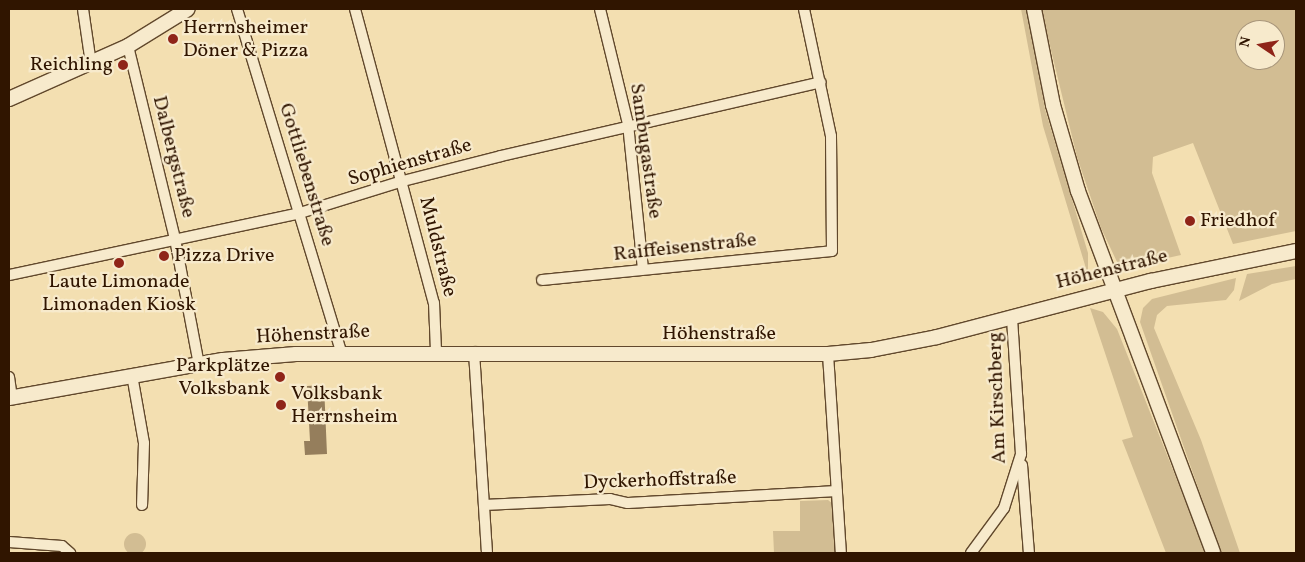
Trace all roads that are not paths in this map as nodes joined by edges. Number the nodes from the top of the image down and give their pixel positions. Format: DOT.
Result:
graph roads {
  1 [pos="83,9"];
  2 [pos="188,9"];
  3 [pos="237,9"];
  4 [pos="355,9"];
  5 [pos="600,9"];
  6 [pos="804,9"];
  7 [pos="1034,9"];
  8 [pos="128,46"];
  9 [pos="91,64"];
  10 [pos="821,82"];
  11 [pos="9,99"];
  12 [pos="628,124"];
  13 [pos="402,181"];
  14 [pos="300,214"];
  15 [pos="175,239"];
  16 [pos="1296,251"];
  17 [pos="643,270"];
  18 [pos="9,275"];
  19 [pos="542,280"];
  20 [pos="1113,290"];
  21 [pos="1012,317"];
  22 [pos="341,351"];
  23 [pos="436,351"];
  24 [pos="474,352"];
  25 [pos="828,354"];
  26 [pos="199,365"];
  27 [pos="132,375"];
  28 [pos="9,377"];
  29 [pos="10,398"];
  30 [pos="1022,454"];
  31 [pos="837,491"];
  32 [pos="142,505"];
  33 [pos="484,506"];
  34 [pos="9,542"];
  35 [pos="70,553"];
  36 [pos="487,553"];
  37 [pos="841,553"];
  38 [pos="971,553"];
  39 [pos="1029,553"];
  40 [pos="1212,553"];
  1 -- 9 [label="street"];
  2 -- 8 [label="main road"];
  3 -- 14 [label="street, Gottliebenstraße"];
  4 -- 13 [label="street, Muldstraße"];
  5 -- 12 [label="street, Sambugastraße"];
  6 -- 10 [label="street"];
  7 -- 20 [label="main road"];
  8 -- 9 [label="main road"];
  8 -- 15 [label="street, Dalbergstraße"];
  9 -- 11 [label="main road"];
  10 -- 12 [label="street, Sophienstraße"];
  10 -- 17 [label="street, Raiffeisenstraße"];
  12 -- 13 [label="street, Sophienstraße"];
  12 -- 17 [label="street, Sambugastraße"];
  13 -- 14 [label="street, Sophienstraße"];
  13 -- 23 [label="street, Muldstraße"];
  14 -- 15 [label="street, Sophienstraße"];
  14 -- 22 [label="street, Gottliebenstraße"];
  15 -- 18 [label="street, Sophienstraße"];
  15 -- 26 [label="street, Dalbergstraße"];
  16 -- 20 [label="main road, Höhenstraße"];
  17 -- 19 [label="street, Raiffeisenstraße"];
  20 -- 21 [label="main road, Höhenstraße"];
  20 -- 40 [label="main road"];
  21 -- 25 [label="main road, Höhenstraße"];
  21 -- 30 [label="street, Am Kirschberg"];
  22 -- 23 [label="main road, Höhenstraße"];
  22 -- 26 [label="main road, Höhenstraße"];
  23 -- 24 [label="main road, Höhenstraße"];
  24 -- 25 [label="main road, Höhenstraße"];
  24 -- 33 [label="street"];
  25 -- 31 [label="street"];
  26 -- 27 [label="main road, Höhenstraße"];
  27 -- 29 [label="main road, Höhenstraße"];
  27 -- 32 [label="street"];
  28 -- 29 [label="street"];
  30 -- 38 [label="street, Am Kirschberg"];
  30 -- 39 [label="street"];
  31 -- 33 [label="street, Dyckerhoffstraße"];
  31 -- 37 [label="street"];
  33 -- 36 [label="street"];
  34 -- 35 [label="street"];
}
